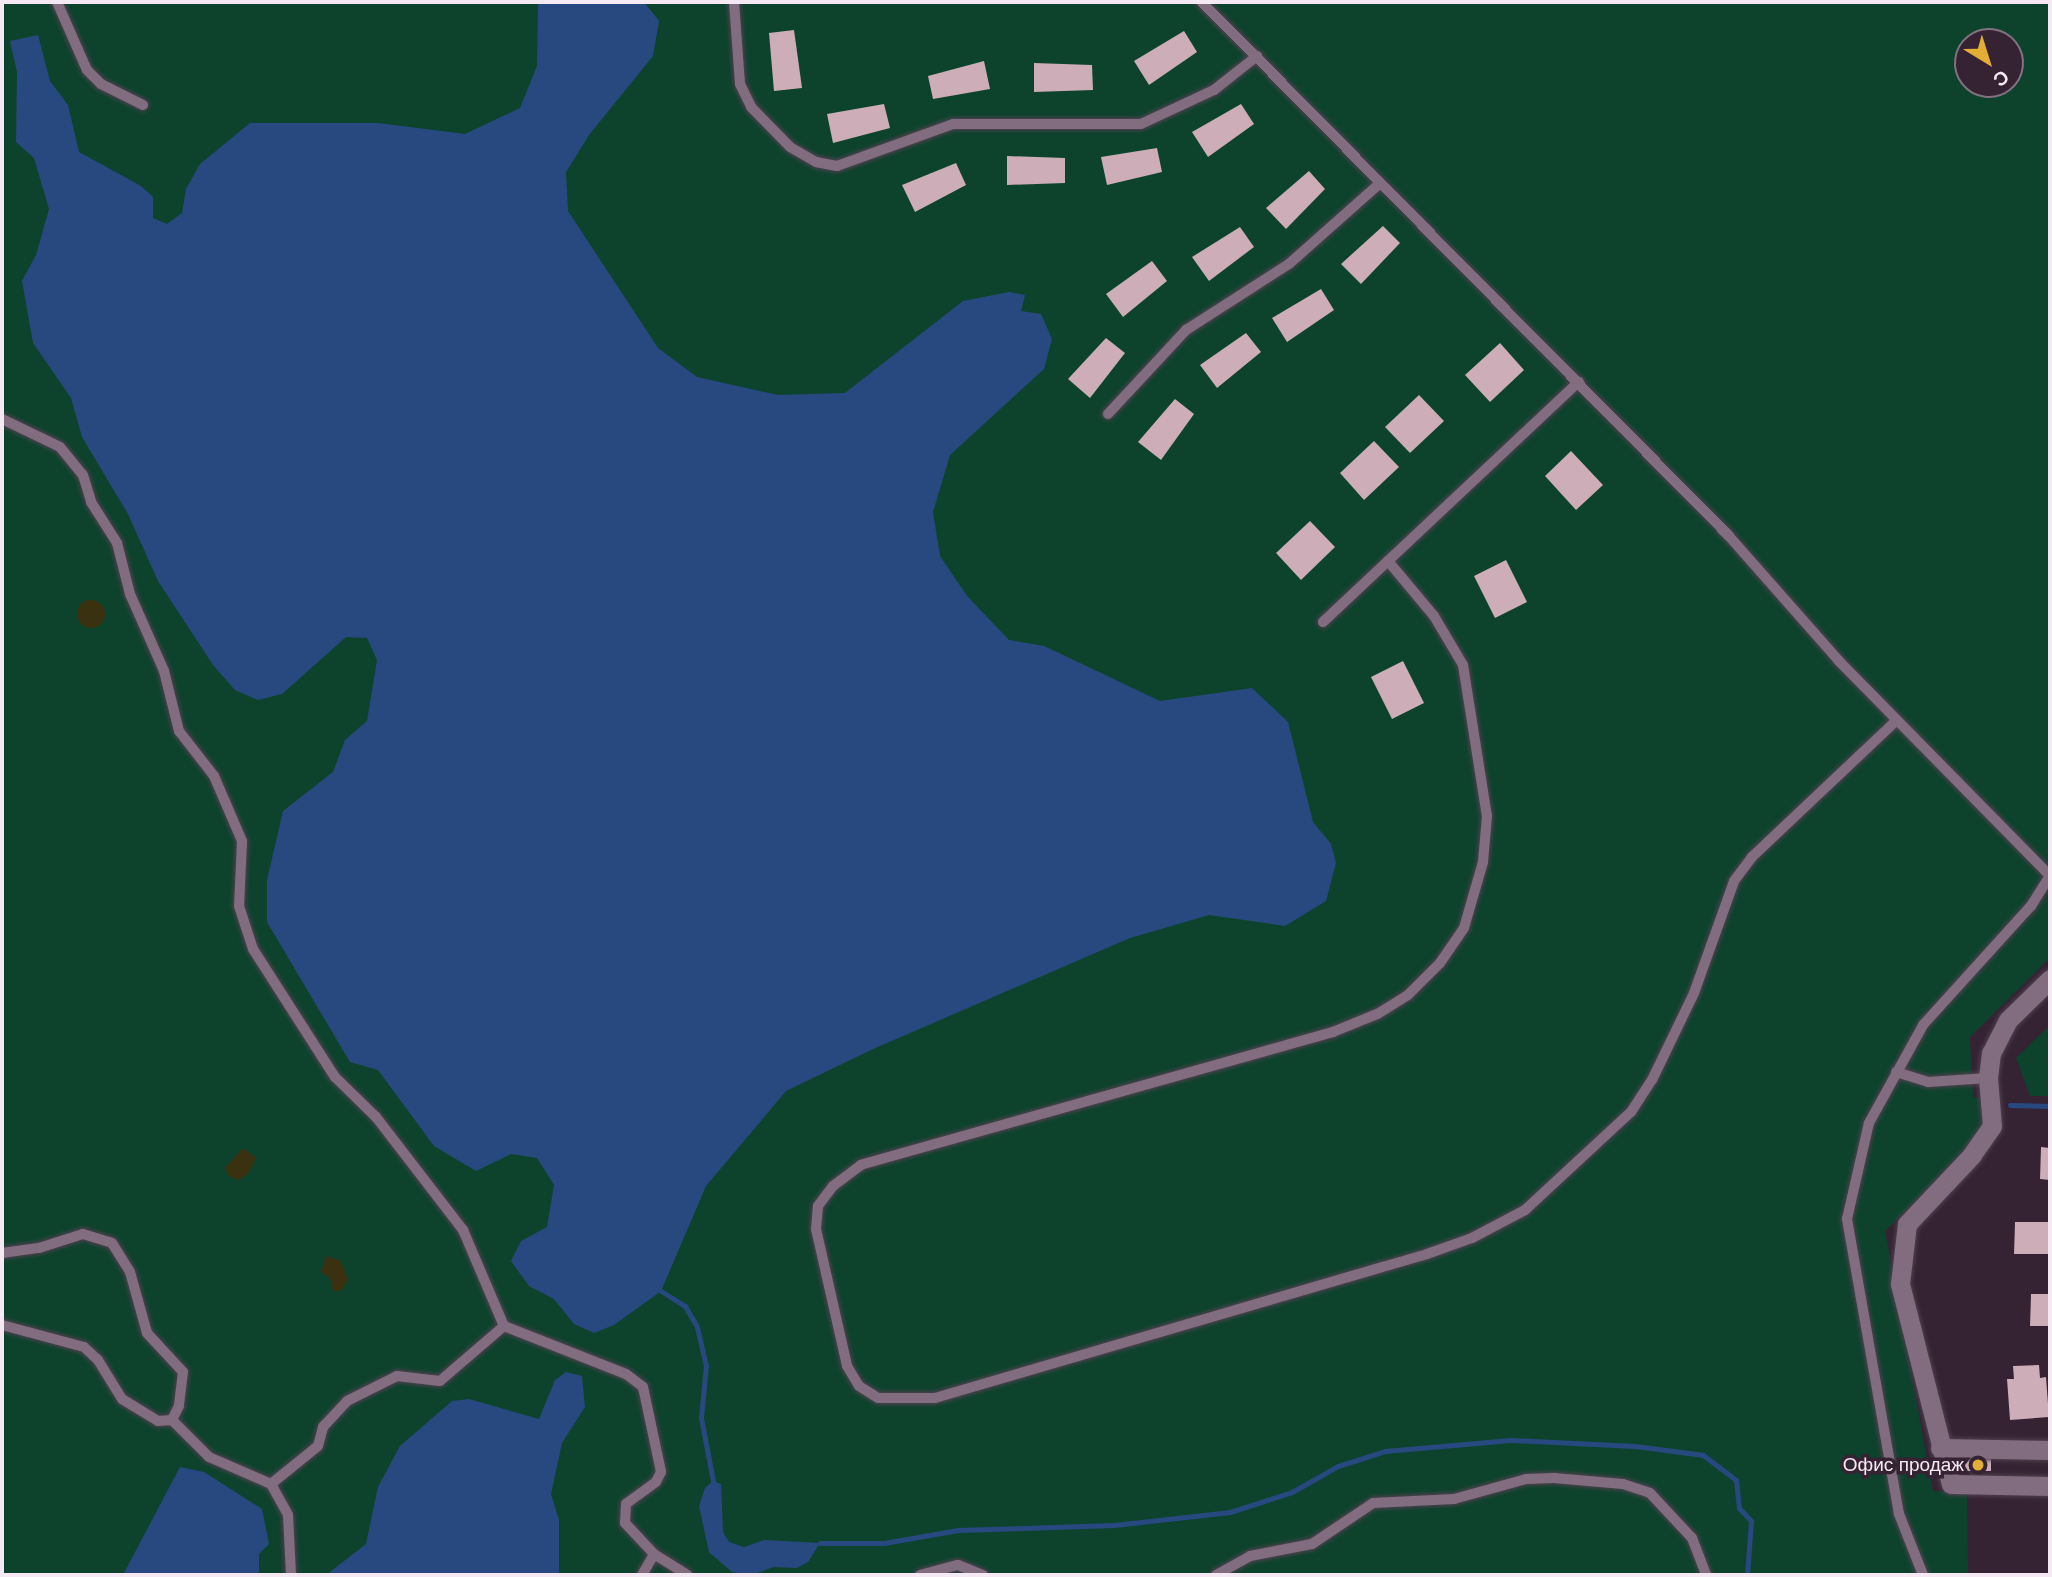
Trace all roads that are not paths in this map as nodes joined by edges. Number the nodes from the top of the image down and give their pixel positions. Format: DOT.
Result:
graph roads {
  1 [pos="57,2"];
  2 [pos="734,2"];
  3 [pos="1202,2"];
  4 [pos="1257,57"];
  5 [pos="143,106"];
  6 [pos="1379,184"];
  7 [pos="1579,382"];
  8 [pos="1108,414"];
  9 [pos="2,419"];
  10 [pos="1388,561"];
  11 [pos="1323,622"];
  12 [pos="1897,720"];
  13 [pos="2050,876"];
  14 [pos="2050,979"];
  15 [pos="1896,1072"];
  16 [pos="1987,1078"];
  17 [pos="2,1253"];
  18 [pos="2,1325"];
  19 [pos="505,1326"];
  20 [pos="172,1420"];
  21 [pos="1940,1448"];
  22 [pos="2050,1450"];
  23 [pos="271,1484"];
  24 [pos="2050,1486"];
  25 [pos="654,1554"];
  26 [pos="291,1575"];
  27 [pos="642,1575"];
  28 [pos="687,1575"];
  29 [pos="920,1575"];
  30 [pos="983,1575"];
  31 [pos="1216,1575"];
  32 [pos="1706,1575"];
  33 [pos="1923,1575"];
  1 -- 5 [label="lane"];
  2 -- 4 [label="lane"];
  3 -- 4 [label="lane"];
  4 -- 6 [label="lane"];
  6 -- 7 [label="lane"];
  6 -- 8 [label="lane"];
  7 -- 10 [label="lane"];
  7 -- 12 [label="lane"];
  9 -- 19 [label="lane"];
  10 -- 11 [label="lane"];
  10 -- 12 [label="lane"];
  12 -- 13 [label="lane"];
  13 -- 15 [label="lane"];
  14 -- 16 [label="street"];
  15 -- 16 [label="lane"];
  15 -- 33 [label="lane"];
  16 -- 21 [label="street"];
  17 -- 20 [label="lane"];
  18 -- 20 [label="lane"];
  19 -- 23 [label="lane"];
  19 -- 25 [label="lane"];
  20 -- 23 [label="lane"];
  21 -- 22 [label="street"];
  21 -- 24 [label="street"];
  23 -- 26 [label="lane"];
  25 -- 27 [label="lane"];
  25 -- 28 [label="lane"];
  29 -- 30 [label="lane"];
  31 -- 32 [label="lane"];
}
